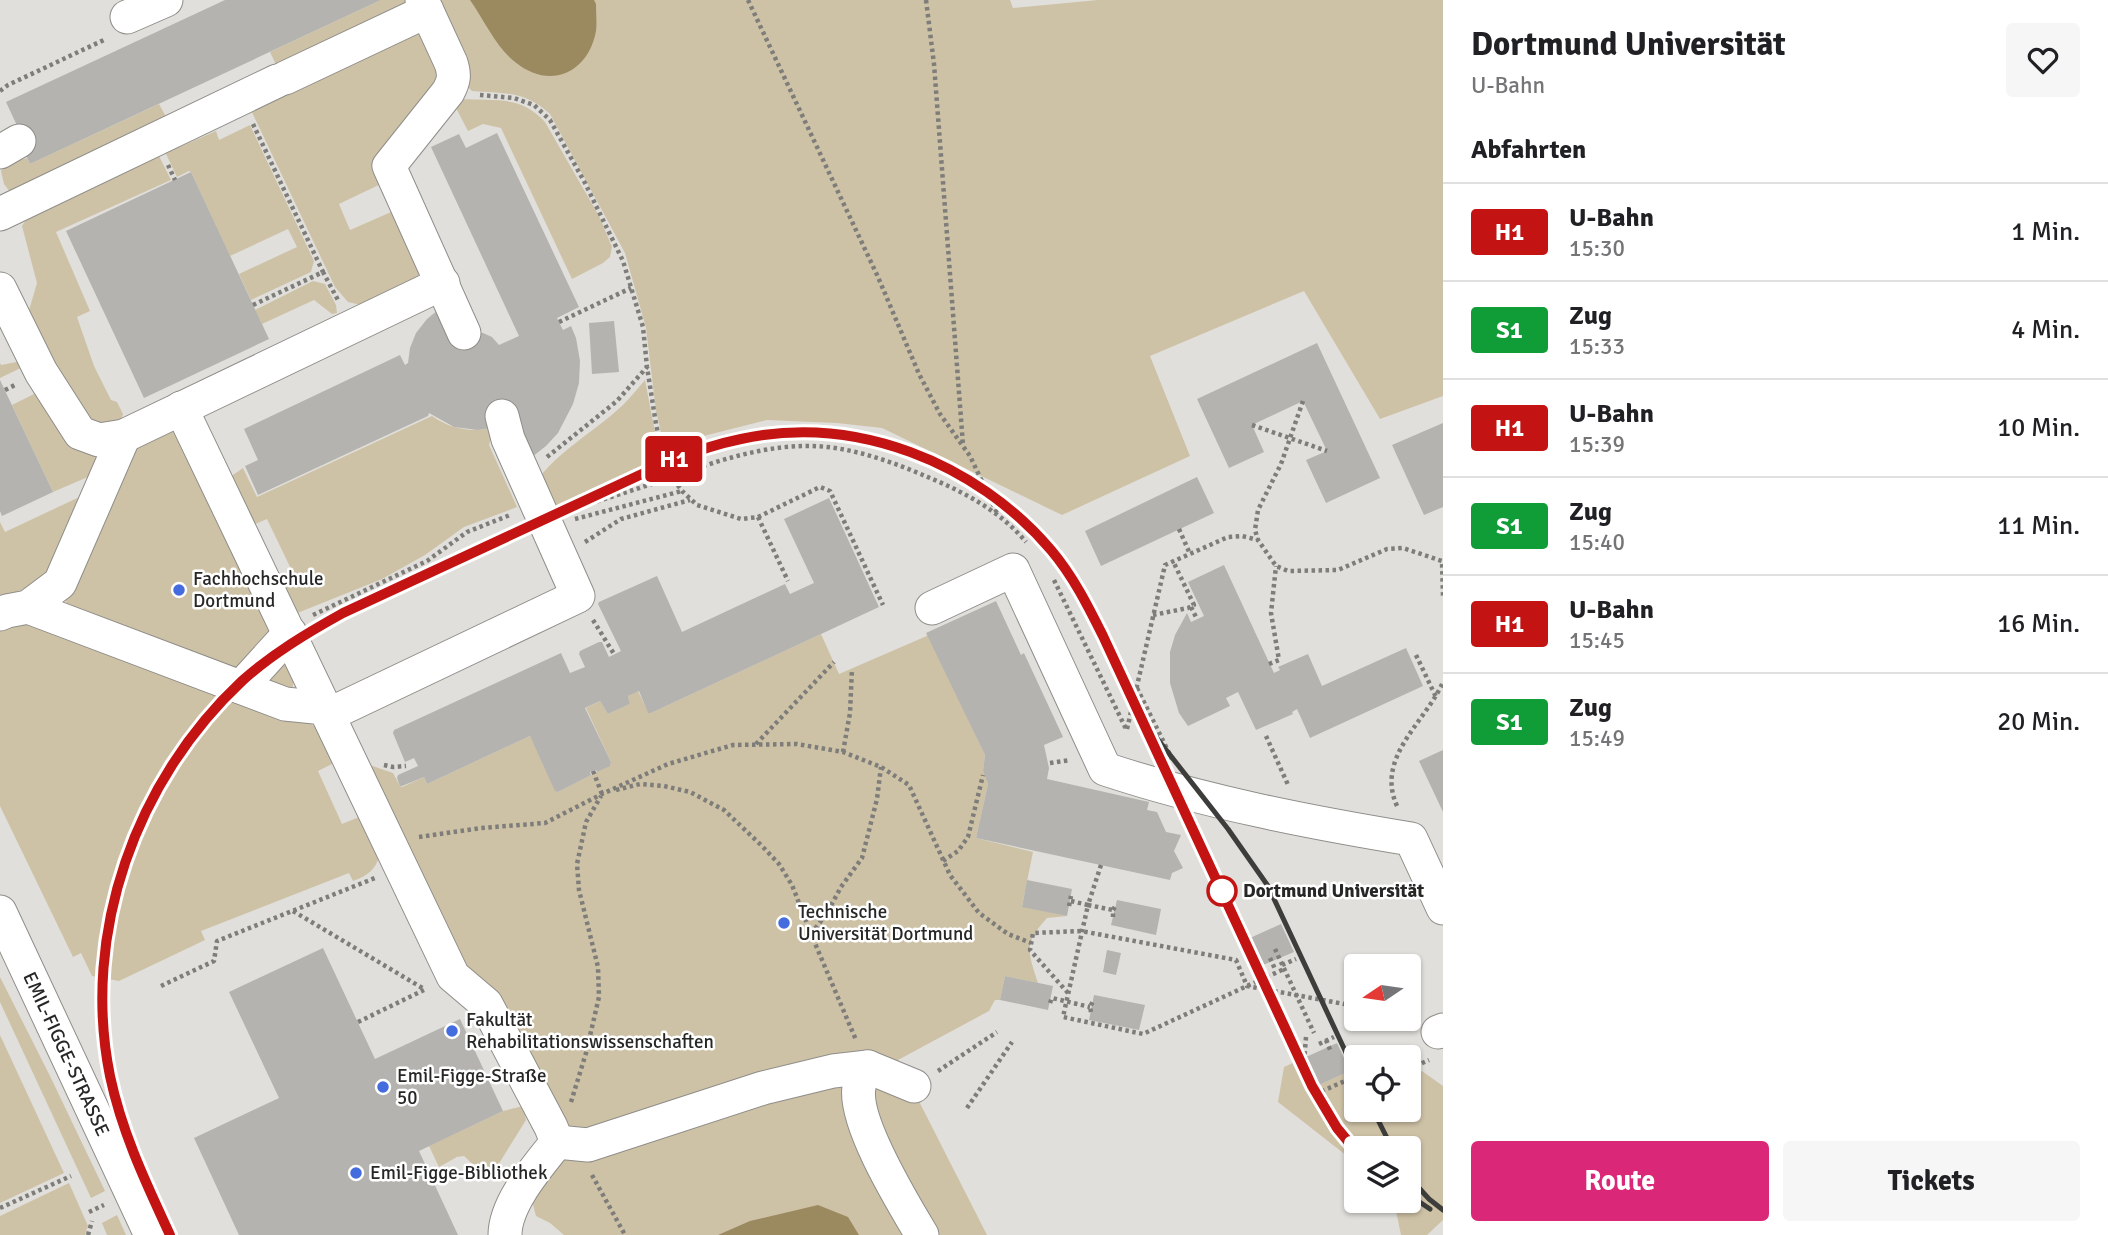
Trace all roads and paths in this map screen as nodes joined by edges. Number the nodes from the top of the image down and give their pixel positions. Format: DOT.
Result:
graph roads {
  1 [pos="166,0"];
  2 [pos="748,0"];
  3 [pos="926,0"];
  4 [pos="425,6"];
  5 [pos="120,26"];
  6 [pos="0,91"];
  7 [pos="448,92"];
  8 [pos="241,97"];
  9 [pos="171,171"];
  10 [pos="175,180"];
  11 [pos="0,213"];
  12 [pos="323,272"];
  13 [pos="443,283"];
  14 [pos="631,288"];
  15 [pos="0,289"];
  16 [pos="253,305"];
  17 [pos="559,322"];
  18 [pos="351,327"];
  19 [pos="464,333"];
  20 [pos="647,367"];
  21 [pos="1303,401"];
  22 [pos="181,408"];
  23 [pos="502,416"];
  24 [pos="1252,425"];
  25 [pos="124,436"];
  26 [pos="1290,438"];
  27 [pos="963,446"];
  28 [pos="1326,451"];
  29 [pos="524,475"];
  30 [pos="671,477"];
  31 [pos="682,491"];
  32 [pos="690,499"];
  33 [pos="998,515"];
  34 [pos="758,517"];
  35 [pos="535,519"];
  36 [pos="1179,529"];
  37 [pos="1258,540"];
  38 [pos="1031,548"];
  39 [pos="1190,554"];
  40 [pos="561,557"];
  41 [pos="1173,561"];
  42 [pos="1442,561"];
  43 [pos="1276,566"];
  44 [pos="1050,575"];
  45 [pos="788,581"];
  46 [pos="578,596"];
  47 [pos="1443,597"];
  48 [pos="883,605"];
  49 [pos="1191,607"];
  50 [pos="932,608"];
  51 [pos="14,611"];
  52 [pos="1153,615"];
  53 [pos="1197,620"];
  54 [pos="288,630"];
  55 [pos="614,654"];
  56 [pos="1416,654"];
  57 [pos="834,662"];
  58 [pos="1269,664"];
  59 [pos="852,669"];
  60 [pos="1443,682"];
  61 [pos="241,687"];
  62 [pos="1137,687"];
  63 [pos="1436,697"];
  64 [pos="327,712"];
  65 [pos="1127,731"];
  66 [pos="1266,736"];
  67 [pos="756,744"];
  68 [pos="843,752"];
  69 [pos="406,766"];
  70 [pos="393,767"];
  71 [pos="881,767"];
  72 [pos="593,771"];
  73 [pos="1119,774"];
  74 [pos="984,775"];
  75 [pos="1189,793"];
  76 [pos="602,794"];
  77 [pos="1304,820"];
  78 [pos="1411,839"];
  79 [pos="397,857"];
  80 [pos="943,860"];
  81 [pos="1101,865"];
  82 [pos="1070,901"];
  83 [pos="1088,905"];
  84 [pos="1443,908"];
  85 [pos="292,911"];
  86 [pos="0,912"];
  87 [pos="1113,917"];
  88 [pos="1081,931"];
  89 [pos="811,934"];
  90 [pos="1031,943"];
  91 [pos="1275,949"];
  92 [pos="1270,958"];
  93 [pos="1296,959"];
  94 [pos="1283,967"];
  95 [pos="1275,969"];
  96 [pos="439,983"];
  97 [pos="161,986"];
  98 [pos="1247,986"];
  99 [pos="1068,993"];
  100 [pos="1296,995"];
  101 [pos="1051,998"];
  102 [pos="1066,1002"];
  103 [pos="1344,1004"];
  104 [pos="1091,1007"];
  105 [pos="358,1022"];
  106 [pos="997,1032"];
  107 [pos="1314,1033"];
  108 [pos="1306,1037"];
  109 [pos="1334,1037"];
  110 [pos="1326,1041"];
  111 [pos="1012,1042"];
  112 [pos="1319,1044"];
  113 [pos="1331,1052"];
  114 [pos="868,1067"];
  115 [pos="925,1079"];
  116 [pos="1344,1081"];
  117 [pos="967,1108"];
  118 [pos="554,1135"];
  119 [pos="71,1176"];
  120 [pos="111,1202"];
  121 [pos="0,1208"];
  122 [pos="89,1212"];
  123 [pos="92,1221"];
  124 [pos="88,1235"];
  125 [pos="150,1235"];
  126 [pos="505,1235"];
  127 [pos="625,1235"];
  128 [pos="922,1235"];
  1 -- 5 [label="street"];
  2 -- 27 [label="path"];
  3 -- 27 [label="path"];
  4 -- 7 [label="street"];
  4 -- 8 [label="street"];
  5 -- 6 [label="path"];
  7 -- 13 [label="street"];
  7 -- 14 [label="path"];
  8 -- 11 [label="street"];
  8 -- 12 [label="path"];
  9 -- 10 [label="path"];
  12 -- 16 [label="path"];
  12 -- 18 [label="path"];
  13 -- 18 [label="street"];
  13 -- 19 [label="street"];
  14 -- 17 [label="path"];
  14 -- 20 [label="path"];
  15 -- 25 [label="street"];
  18 -- 22 [label="street"];
  20 -- 29 [label="path"];
  20 -- 30 [label="path"];
  21 -- 26 [label="path"];
  22 -- 25 [label="street"];
  22 -- 54 [label="street"];
  23 -- 29 [label="street"];
  24 -- 26 [label="path"];
  25 -- 51 [label="street"];
  26 -- 28 [label="path"];
  26 -- 37 [label="path"];
  27 -- 33 [label="path"];
  29 -- 35 [label="street"];
  30 -- 31 [label="path"];
  30 -- 33 [label="path"];
  30 -- 35 [label="path"];
  31 -- 32 [label="path"];
  31 -- 35 [label="path"];
  32 -- 34 [label="path"];
  32 -- 40 [label="path"];
  33 -- 38 [label="path"];
  34 -- 45 [label="path"];
  34 -- 48 [label="path"];
  35 -- 40 [label="street"];
  35 -- 54 [label="path"];
  36 -- 39 [label="path"];
  37 -- 39 [label="path"];
  37 -- 43 [label="path"];
  39 -- 41 [label="path"];
  40 -- 46 [label="street"];
  41 -- 49 [label="path"];
  41 -- 52 [label="path"];
  42 -- 43 [label="path"];
  42 -- 47 [label="path"];
  43 -- 58 [label="path"];
  44 -- 65 [label="path"];
  46 -- 55 [label="path"];
  46 -- 64 [label="street"];
  49 -- 52 [label="path"];
  49 -- 53 [label="path"];
  50 -- 73 [label="street"];
  51 -- 61 [label="street"];
  52 -- 62 [label="path"];
  54 -- 61 [label="street"];
  54 -- 64 [label="street"];
  56 -- 63 [label="path"];
  57 -- 67 [label="path"];
  59 -- 68 [label="path"];
  60 -- 63 [label="path"];
  61 -- 64 [label="street"];
  62 -- 65 [label="path"];
  62 -- 75 [label="path"];
  63 -- 78 [label="path"];
  64 -- 79 [label="street"];
  65 -- 73 [label="path"];
  66 -- 77 [label="path"];
  67 -- 68 [label="path"];
  67 -- 76 [label="path"];
  68 -- 71 [label="path"];
  69 -- 70 [label="path"];
  71 -- 80 [label="path"];
  71 -- 89 [label="path"];
  72 -- 76 [label="path"];
  73 -- 75 [label="street"];
  74 -- 80 [label="path"];
  75 -- 77 [label="street"];
  76 -- 79 [label="path"];
  76 -- 89 [label="path"];
  76 -- 118 [label="path"];
  77 -- 78 [label="street"];
  78 -- 84 [label="street"];
  79 -- 85 [label="path"];
  79 -- 96 [label="street"];
  80 -- 90 [label="path"];
  81 -- 83 [label="path"];
  82 -- 83 [label="path"];
  83 -- 87 [label="path"];
  83 -- 88 [label="path"];
  85 -- 96 [label="path"];
  85 -- 97 [label="path"];
  86 -- 125 [label="street, EMIL-FIGGE-STRASSE"];
  88 -- 90 [label="path"];
  88 -- 98 [label="path"];
  88 -- 99 [label="path"];
  89 -- 114 [label="path"];
  90 -- 99 [label="path"];
  91 -- 94 [label="path"];
  92 -- 95 [label="path"];
  93 -- 94 [label="path"];
  94 -- 95 [label="path"];
  94 -- 100 [label="path"];
  95 -- 98 [label="path"];
  96 -- 105 [label="path"];
  96 -- 118 [label="street"];
  98 -- 100 [label="path"];
  98 -- 102 [label="path"];
  99 -- 102 [label="path"];
  100 -- 103 [label="path"];
  100 -- 107 [label="path"];
  101 -- 102 [label="path"];
  102 -- 104 [label="path"];
  106 -- 115 [label="path"];
  108 -- 116 [label="path"];
  109 -- 110 [label="path"];
  110 -- 112 [label="path"];
  110 -- 113 [label="path"];
  111 -- 117 [label="path"];
  114 -- 115 [label="street"];
  114 -- 118 [label="street"];
  114 -- 128 [label="street"];
  118 -- 126 [label="street"];
  118 -- 127 [label="path"];
  119 -- 121 [label="path"];
  120 -- 122 [label="path"];
  123 -- 124 [label="path"];
}
